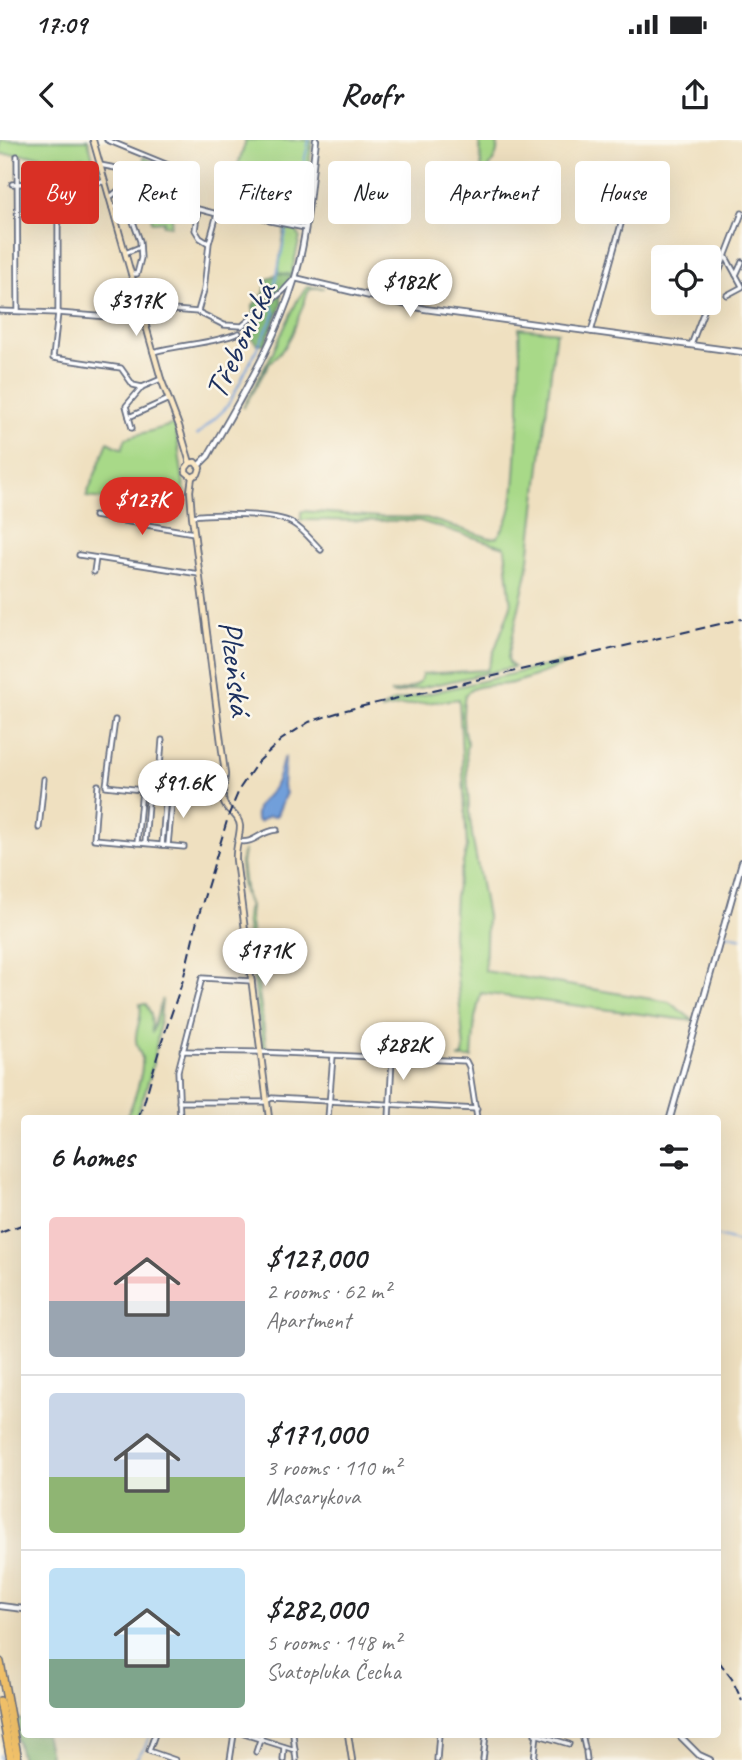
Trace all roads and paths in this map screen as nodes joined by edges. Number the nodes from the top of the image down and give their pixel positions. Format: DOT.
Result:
graph roads {
  1 [pos="93,140"];
  2 [pos="107,140"];
  3 [pos="316,140"];
  4 [pos="17,156"];
  5 [pos="98,161"];
  6 [pos="158,161"];
  7 [pos="99,164"];
  8 [pos="113,167"];
  9 [pos="99,182"];
  10 [pos="104,182"];
  11 [pos="15,184"];
  12 [pos="21,184"];
  13 [pos="113,195"];
  14 [pos="109,198"];
  15 [pos="112,208"];
  16 [pos="113,211"];
  17 [pos="214,213"];
  18 [pos="742,213"];
  19 [pos="58,224"];
  20 [pos="117,224"];
  21 [pos="134,224"];
  22 [pos="214,224"];
  23 [pos="285,224"];
  24 [pos="621,224"];
  25 [pos="305,228"];
  26 [pos="209,243"];
  27 [pos="140,247"];
  28 [pos="125,253"];
  29 [pos="725,256"];
  30 [pos="742,262"];
  31 [pos="730,264"];
  32 [pos="722,265"];
  33 [pos="131,274"];
  34 [pos="736,275"];
  35 [pos="295,278"];
  36 [pos="742,286"];
  37 [pos="727,295"];
  38 [pos="149,308"];
  39 [pos="0,311"];
  40 [pos="18,311"];
  41 [pos="198,312"];
  42 [pos="58,313"];
  43 [pos="702,315"];
  44 [pos="143,316"];
  45 [pos="591,332"];
  46 [pos="239,333"];
  47 [pos="691,345"];
  48 [pos="153,352"];
  49 [pos="742,352"];
  50 [pos="161,379"];
  51 [pos="142,387"];
  52 [pos="169,400"];
  53 [pos="129,417"];
  54 [pos="131,428"];
  55 [pos="190,463"];
  56 [pos="199,466"];
  57 [pos="192,477"];
  58 [pos="94,516"];
  59 [pos="192,516"];
  60 [pos="194,533"];
  61 [pos="321,550"];
  62 [pos="79,555"];
  63 [pos="96,558"];
  64 [pos="94,572"];
  65 [pos="199,574"];
  66 [pos="115,720"];
  67 [pos="162,740"];
  68 [pos="44,779"];
  69 [pos="98,785"];
  70 [pos="142,790"];
  71 [pos="149,791"];
  72 [pos="158,792"];
  73 [pos="166,793"];
  74 [pos="173,793"];
  75 [pos="223,799"];
  76 [pos="39,828"];
  77 [pos="277,830"];
  78 [pos="237,841"];
  79 [pos="136,843"];
  80 [pos="145,843"];
  81 [pos="162,845"];
  82 [pos="168,845"];
  83 [pos="184,847"];
  84 [pos="742,862"];
  85 [pos="251,981"];
  86 [pos="182,1051"];
  87 [pos="260,1052"];
  88 [pos="333,1056"];
  89 [pos="392,1059"];
  90 [pos="267,1101"];
  91 [pos="179,1102"];
  92 [pos="329,1102"];
  93 [pos="390,1105"];
  94 [pos="477,1110"];
  95 [pos="180,1115"];
  96 [pos="269,1115"];
  97 [pos="328,1115"];
  98 [pos="389,1115"];
  99 [pos="477,1115"];
  100 [pos="671,1115"];
  101 [pos="0,1606"];
  102 [pos="21,1608"];
  103 [pos="0,1662"];
  104 [pos="0,1701"];
  105 [pos="154,1738"];
  106 [pos="233,1738"];
  107 [pos="262,1738"];
  108 [pos="264,1738"];
  109 [pos="294,1738"];
  110 [pos="349,1738"];
  111 [pos="439,1738"];
  112 [pos="486,1738"];
  113 [pos="536,1738"];
  114 [pos="549,1738"];
  115 [pos="584,1738"];
  116 [pos="682,1738"];
  117 [pos="569,1744"];
  118 [pos="284,1747"];
  119 [pos="295,1750"];
  120 [pos="256,1752"];
  121 [pos="11,1760"];
  122 [pos="18,1760"];
  123 [pos="175,1760"];
  124 [pos="230,1760"];
  125 [pos="283,1760"];
  126 [pos="296,1760"];
  127 [pos="352,1760"];
  128 [pos="437,1760"];
  129 [pos="483,1760"];
  130 [pos="534,1760"];
  131 [pos="587,1760"];
  132 [pos="710,1760"];
  1 -- 5 [label="main road, Plzeňská"];
  2 -- 6 [label="street"];
  3 -- 25 [label="street, Třebonická"];
  4 -- 11 [label="street"];
  7 -- 8 [label="street"];
  7 -- 10 [label="main road, Plzeňská"];
  9 -- 10 [label="street"];
  10 -- 14 [label="main road, Plzeňská"];
  11 -- 12 [label="street"];
  11 -- 40 [label="street"];
  13 -- 14 [label="street"];
  14 -- 15 [label="main road, Plzeňská"];
  15 -- 16 [label="main road, Plzeňská"];
  17 -- 26 [label="street"];
  18 -- 29 [label="street"];
  19 -- 42 [label="street"];
  20 -- 28 [label="main road, Plzeňská"];
  21 -- 27 [label="street"];
  22 -- 26 [label="street"];
  23 -- 25 [label="street"];
  24 -- 45 [label="street"];
  25 -- 35 [label="street, Třebonická"];
  26 -- 41 [label="street"];
  27 -- 28 [label="street"];
  27 -- 33 [label="street"];
  28 -- 33 [label="main road, Plzeňská"];
  29 -- 31 [label="street"];
  29 -- 32 [label="street"];
  30 -- 34 [label="street"];
  31 -- 32 [label="street"];
  31 -- 34 [label="street"];
  33 -- 44 [label="main road, Plzeňská"];
  34 -- 36 [label="street"];
  35 -- 41 [label="street"];
  35 -- 45 [label="street"];
  35 -- 56 [label="street, Třebonická"];
  36 -- 37 [label="street"];
  38 -- 41 [label="street"];
  39 -- 40 [label="street"];
  40 -- 42 [label="street"];
  42 -- 44 [label="street"];
  42 -- 51 [label="street"];
  43 -- 47 [label="street"];
  44 -- 48 [label="main road, Plzeňská"];
  45 -- 47 [label="street"];
  46 -- 48 [label="street"];
  47 -- 49 [label="street"];
  48 -- 50 [label="main road, Plzeňská"];
  50 -- 51 [label="street"];
  50 -- 52 [label="main road, Plzeňská"];
  51 -- 53 [label="street"];
  52 -- 53 [label="street"];
  52 -- 55 [label="main road, Plzeňská"];
  53 -- 54 [label="street"];
  55 -- 56 [label="main road"];
  55 -- 57 [label="main road, Plzeňská"];
  56 -- 57 [label="main road"];
  57 -- 59 [label="main road, Plzeňská"];
  58 -- 60 [label="street"];
  59 -- 60 [label="main road, Plzeňská"];
  59 -- 61 [label="street"];
  60 -- 65 [label="main road, Plzeňská"];
  62 -- 63 [label="street"];
  63 -- 64 [label="street"];
  63 -- 65 [label="street"];
  65 -- 75 [label="main road, Plzeňská"];
  66 -- 70 [label="street"];
  67 -- 72 [label="street"];
  68 -- 76 [label="street"];
  69 -- 79 [label="street"];
  70 -- 71 [label="street"];
  70 -- 79 [label="street"];
  71 -- 72 [label="street"];
  71 -- 80 [label="street"];
  72 -- 73 [label="street"];
  73 -- 74 [label="street"];
  73 -- 81 [label="street"];
  74 -- 75 [label="street"];
  74 -- 82 [label="street"];
  75 -- 78 [label="main road"];
  77 -- 78 [label="street"];
  78 -- 85 [label="main road"];
  79 -- 80 [label="street"];
  80 -- 81 [label="street"];
  81 -- 82 [label="street"];
  82 -- 83 [label="street"];
  84 -- 100 [label="street"];
  85 -- 86 [label="street"];
  85 -- 87 [label="main road"];
  86 -- 87 [label="street"];
  86 -- 91 [label="street"];
  87 -- 88 [label="street"];
  87 -- 90 [label="main road"];
  88 -- 89 [label="street"];
  88 -- 92 [label="street"];
  89 -- 93 [label="street"];
  89 -- 94 [label="street"];
  90 -- 91 [label="street"];
  90 -- 92 [label="street"];
  90 -- 96 [label="main road"];
  91 -- 95 [label="street"];
  92 -- 93 [label="street"];
  92 -- 97 [label="street"];
  93 -- 94 [label="street"];
  93 -- 98 [label="street"];
  94 -- 99 [label="street"];
  101 -- 102 [label="street"];
  103 -- 122 [label="highway"];
  104 -- 121 [label="highway"];
  105 -- 123 [label="street"];
  106 -- 124 [label="street"];
  107 -- 120 [label="street"];
  108 -- 118 [label="street"];
  109 -- 119 [label="street"];
  110 -- 127 [label="main road"];
  111 -- 128 [label="street"];
  112 -- 129 [label="street"];
  113 -- 130 [label="street"];
  114 -- 117 [label="street"];
  115 -- 131 [label="street"];
  116 -- 132 [label="street"];
  118 -- 119 [label="street"];
  118 -- 125 [label="street"];
  119 -- 126 [label="street"];
}
